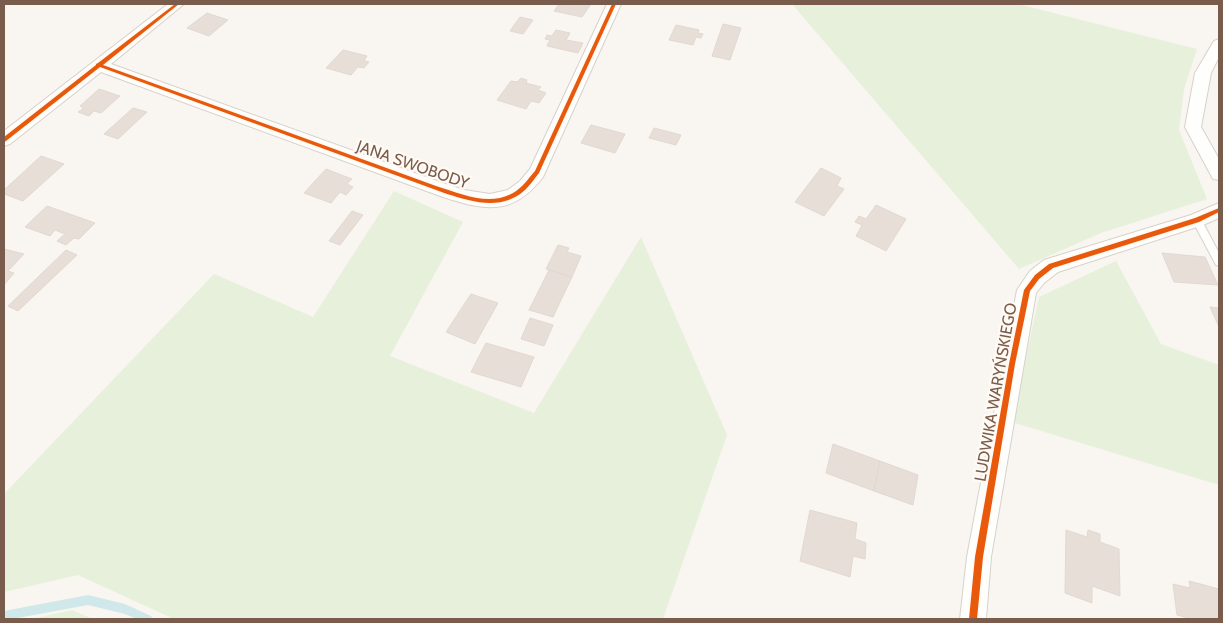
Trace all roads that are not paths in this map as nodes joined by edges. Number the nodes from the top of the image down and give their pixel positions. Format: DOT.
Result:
graph roads {
  1 [pos="177,4"];
  2 [pos="614,4"];
  3 [pos="1219,44"];
  4 [pos="98,66"];
  5 [pos="4,140"];
  6 [pos="1219,174"];
  7 [pos="1219,210"];
  8 [pos="1197,220"];
  9 [pos="1219,262"];
  10 [pos="973,619"];
  1 -- 4 [label="street"];
  2 -- 4 [label="street, JANA SWOBODY"];
  3 -- 6 [label="street"];
  4 -- 5 [label="street"];
  7 -- 8 [label="street, LUDWIKA WARYŃSKIEGO"];
  8 -- 9 [label="lane"];
  8 -- 10 [label="street, LUDWIKA WARYŃSKIEGO"];
}
